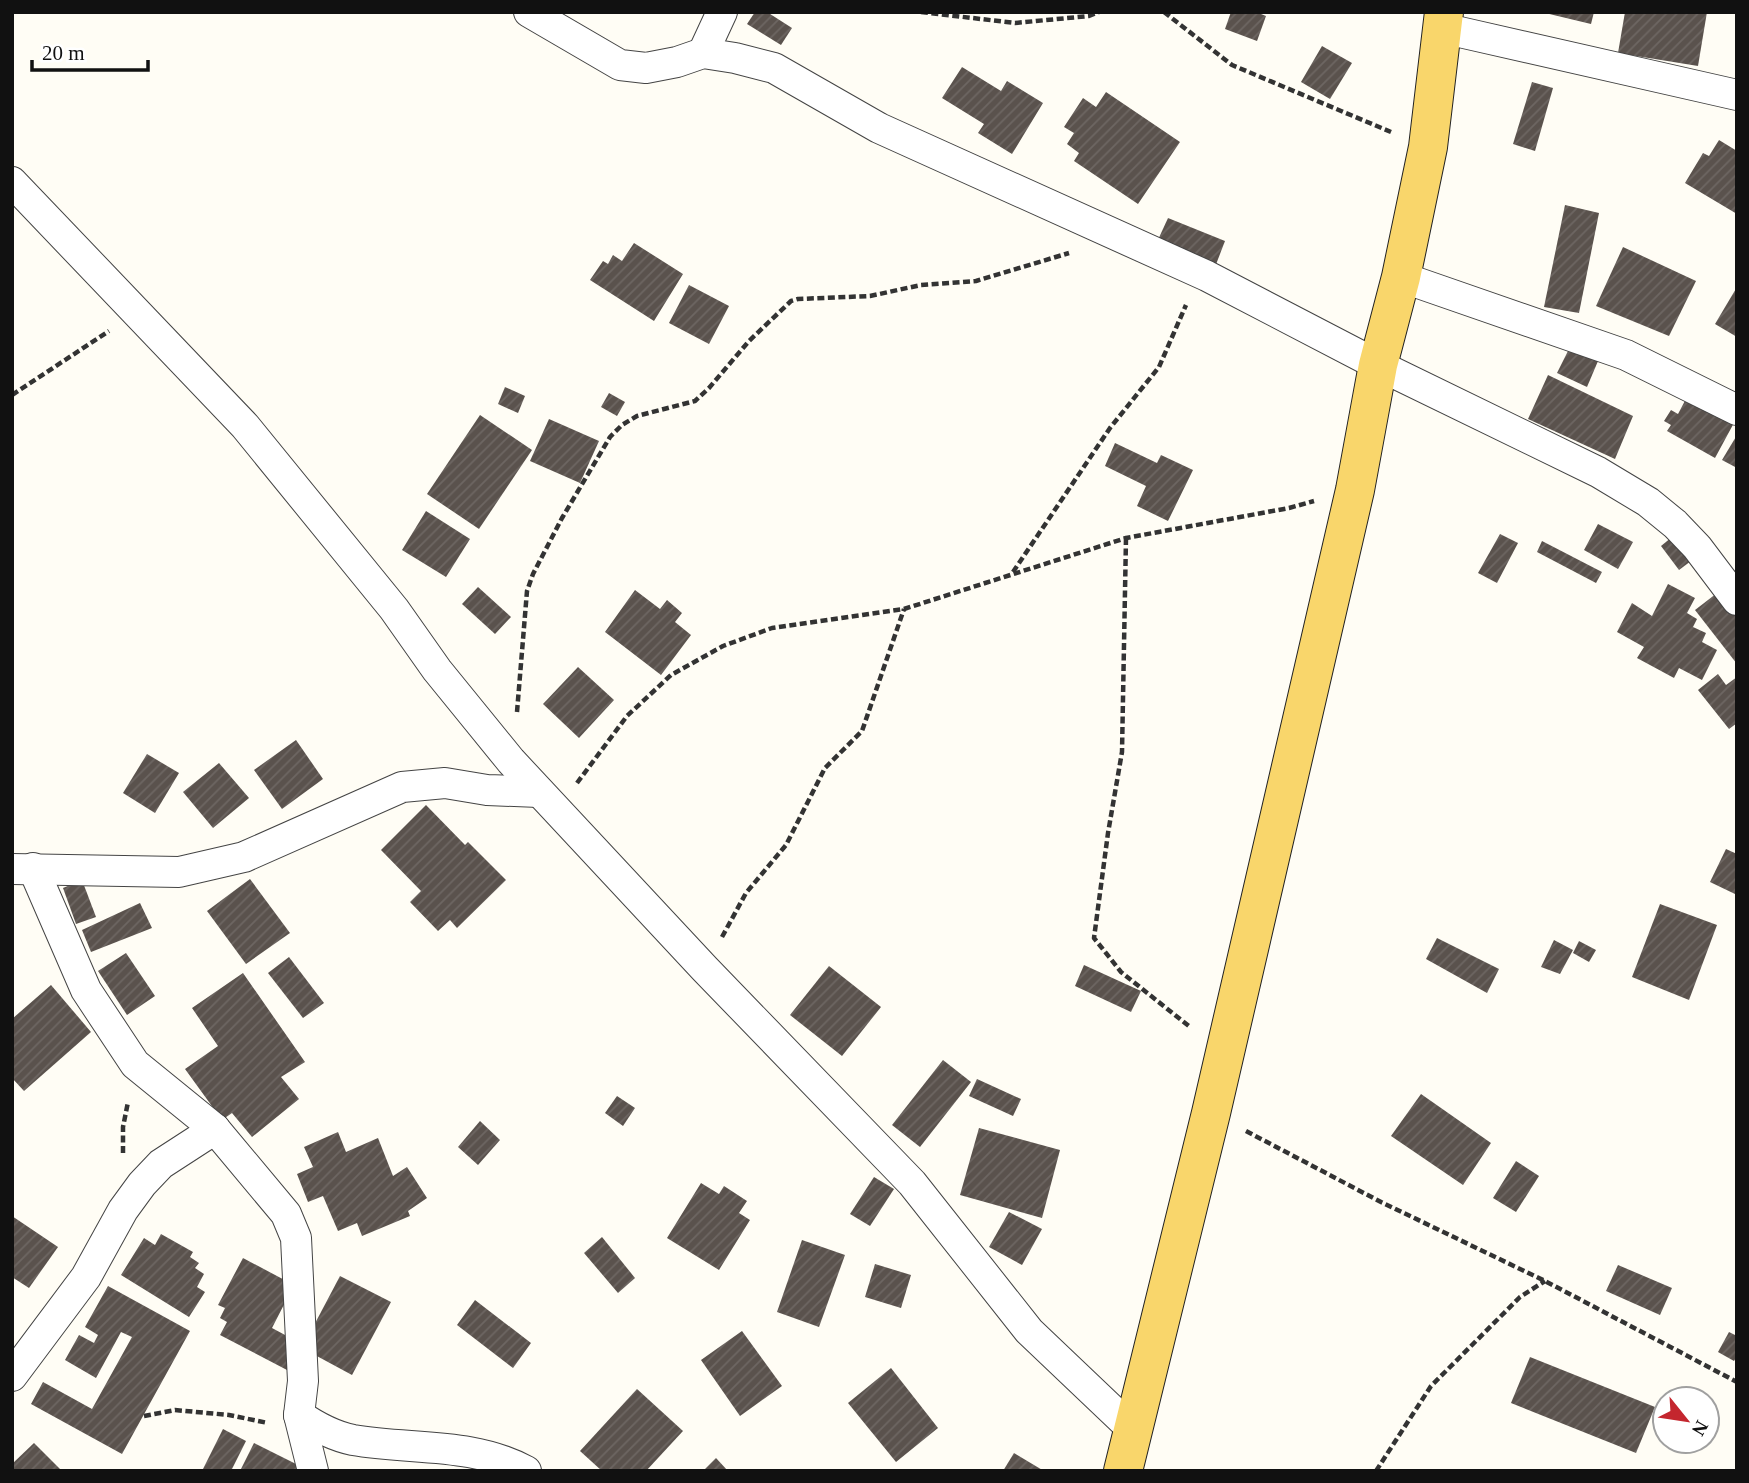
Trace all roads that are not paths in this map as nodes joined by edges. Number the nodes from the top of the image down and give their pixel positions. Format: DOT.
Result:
graph roads {
  1 [pos="529,12"];
  2 [pos="722,12"];
  3 [pos="1443,20"];
  4 [pos="703,53"];
  5 [pos="1737,95"];
  6 [pos="12,182"];
  7 [pos="1401,277"];
  8 [pos="1378,365"];
  9 [pos="1737,410"];
  10 [pos="1737,600"];
  11 [pos="548,801"];
  12 [pos="23,868"];
  13 [pos="215,1129"];
  14 [pos="12,1376"];
  15 [pos="301,1423"];
  16 [pos="1132,1429"];
  17 [pos="313,1471"];
  18 [pos="526,1471"];
  19 [pos="1123,1471"];
  1 -- 4 [label="street"];
  2 -- 4 [label="street"];
  3 -- 5 [label="street"];
  3 -- 7 [label="main road"];
  4 -- 8 [label="street"];
  6 -- 11 [label="street"];
  7 -- 8 [label="main road"];
  7 -- 9 [label="street"];
  8 -- 10 [label="street"];
  8 -- 16 [label="main road"];
  11 -- 12 [label="street"];
  11 -- 16 [label="street"];
  12 -- 13 [label="street"];
  13 -- 14 [label="street"];
  13 -- 15 [label="street"];
  15 -- 17 [label="street"];
  15 -- 18 [label="street"];
  16 -- 19 [label="main road"];
}
